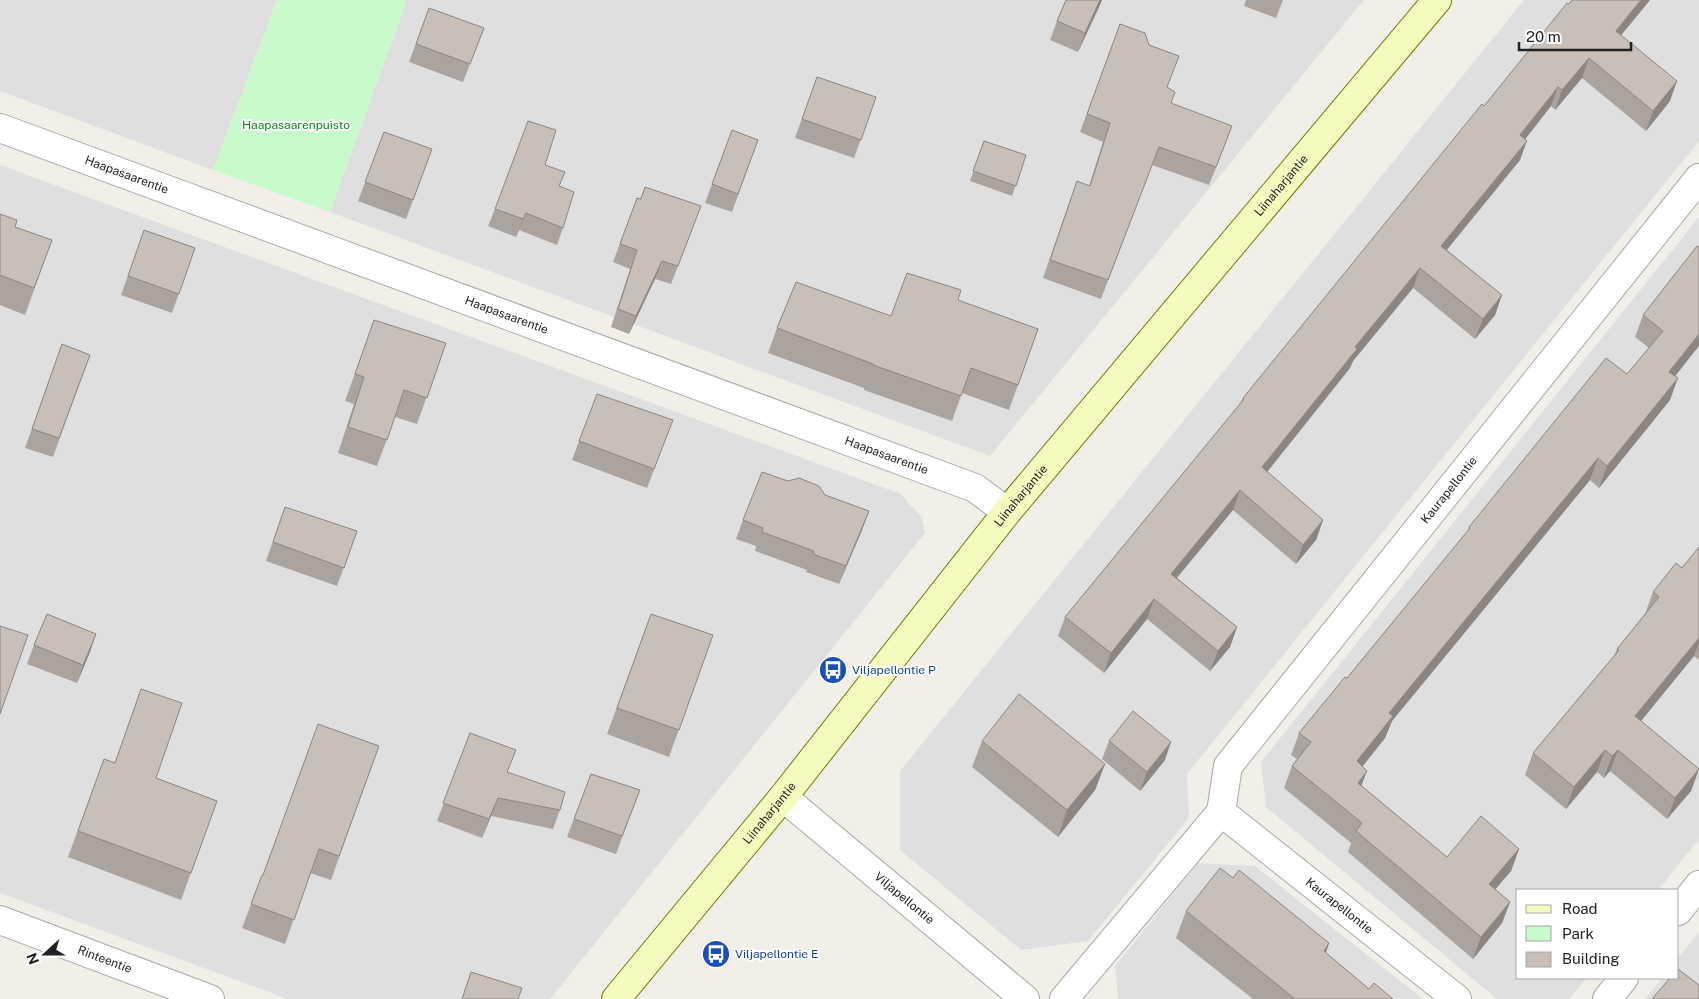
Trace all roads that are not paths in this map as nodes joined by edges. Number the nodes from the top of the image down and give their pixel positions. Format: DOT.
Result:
graph roads {
  1 [pos="1437,0"];
  2 [pos="0,128"];
  3 [pos="1699,178"];
  4 [pos="1007,512"];
  5 [pos="783,797"];
  6 [pos="1221,812"];
  7 [pos="1699,885"];
  8 [pos="1679,910"];
  9 [pos="0,920"];
  10 [pos="1623,979"];
  11 [pos="210,999"];
  12 [pos="616,999"];
  13 [pos="1025,999"];
  14 [pos="1064,999"];
  15 [pos="1456,999"];
  16 [pos="1607,999"];
  1 -- 4 [label="main road, Liinaharjantie"];
  2 -- 4 [label="street, Haapasaarentie"];
  3 -- 6 [label="street, Kaurapellontie"];
  4 -- 5 [label="main road, Liinaharjantie"];
  5 -- 12 [label="main road, Liinaharjantie"];
  5 -- 13 [label="street, Viljapellontie"];
  6 -- 14 [label="street"];
  6 -- 15 [label="street, Kaurapellontie"];
  7 -- 8 [label="street"];
  9 -- 11 [label="street, Rinteentie"];
  10 -- 16 [label="street"];
}
